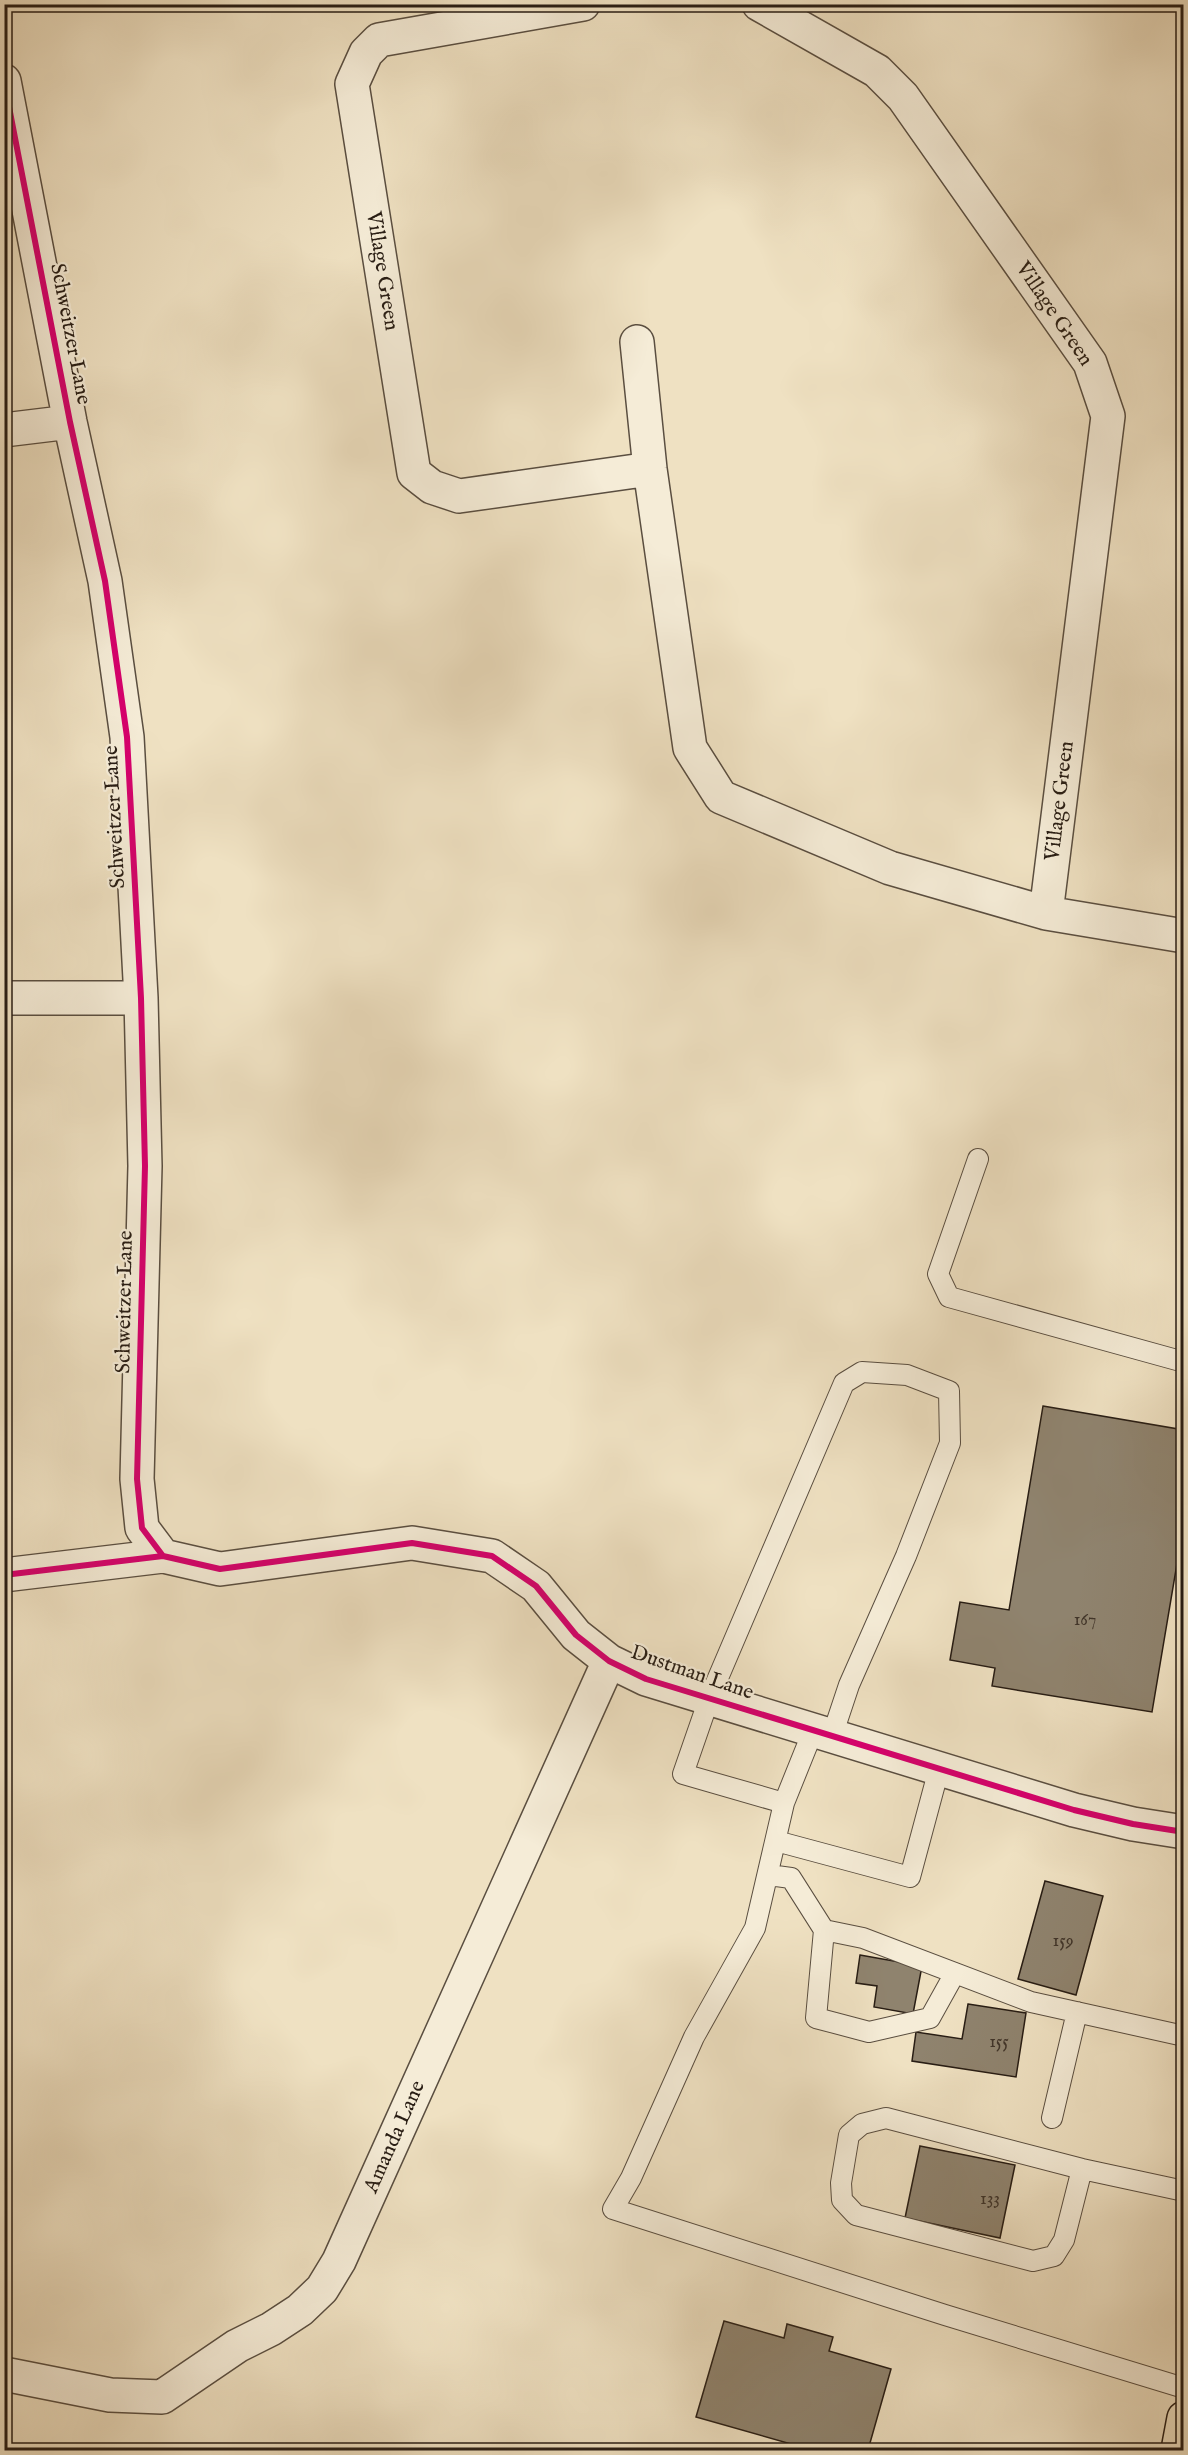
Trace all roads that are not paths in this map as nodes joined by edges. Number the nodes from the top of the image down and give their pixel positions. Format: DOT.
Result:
graph roads {
  1 [pos="583,4"];
  2 [pos="759,4"];
  3 [pos="4,81"];
  4 [pos="637,342"];
  5 [pos="70,422"];
  6 [pos="4,430"];
  7 [pos="650,469"];
  8 [pos="1046,913"];
  9 [pos="1184,936"];
  10 [pos="4,998"];
  11 [pos="141,998"];
  12 [pos="978,1159"];
  13 [pos="1184,1362"];
  14 [pos="163,1556"];
  15 [pos="4,1575"];
  16 [pos="609,1661"];
  17 [pos="709,1699"];
  18 [pos="823,1734"];
  19 [pos="939,1769"];
  20 [pos="784,1803"];
  21 [pos="1184,1832"];
  22 [pos="776,1841"];
  23 [pos="769,1875"];
  24 [pos="824,1930"];
  25 [pos="955,1973"];
  26 [pos="1077,2012"];
  27 [pos="1184,2036"];
  28 [pos="1052,2118"];
  29 [pos="1082,2169"];
  30 [pos="1184,2190"];
  31 [pos="4,2374"];
  32 [pos="1184,2388"];
  33 [pos="1184,2418"];
  34 [pos="1178,2451"];
  1 -- 7 [label="street, Village Green"];
  2 -- 8 [label="street, Village Green"];
  3 -- 5 [label="street, Schweitzer Lane"];
  4 -- 7 [label="street"];
  5 -- 6 [label="street"];
  5 -- 11 [label="street, Schweitzer Lane"];
  7 -- 8 [label="street"];
  8 -- 9 [label="street"];
  10 -- 11 [label="street"];
  11 -- 14 [label="street, Schweitzer Lane"];
  12 -- 13 [label="lane"];
  14 -- 15 [label="street, Dustman Lane"];
  14 -- 16 [label="street, Dustman Lane"];
  16 -- 17 [label="street, Dustman Lane"];
  16 -- 31 [label="street, Amanda Lane"];
  17 -- 18 [label="street, Dustman Lane"];
  17 -- 18 [label="lane"];
  17 -- 20 [label="lane"];
  18 -- 19 [label="street, Dustman Lane"];
  18 -- 20 [label="lane"];
  19 -- 21 [label="street, Dustman Lane"];
  19 -- 22 [label="lane"];
  20 -- 22 [label="lane"];
  22 -- 23 [label="lane"];
  23 -- 24 [label="lane"];
  23 -- 32 [label="lane"];
  24 -- 25 [label="lane"];
  24 -- 25 [label="lane"];
  25 -- 26 [label="lane"];
  26 -- 27 [label="lane"];
  26 -- 28 [label="lane"];
  29 -- 29 [label="lane"];
  29 -- 30 [label="lane"];
  33 -- 34 [label="main road"];
}
